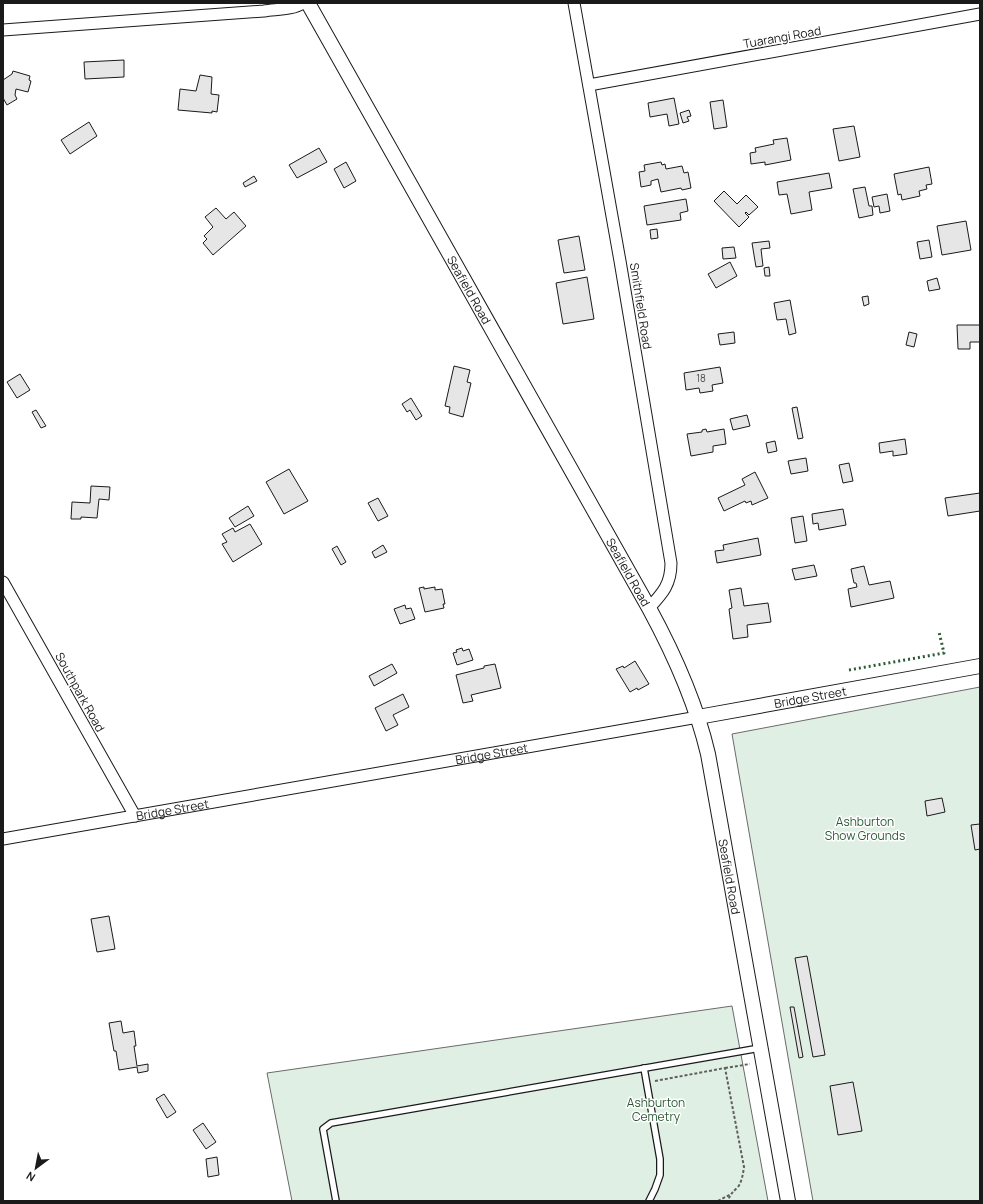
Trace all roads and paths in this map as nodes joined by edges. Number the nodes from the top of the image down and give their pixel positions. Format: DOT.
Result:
graph roads {
  1 [pos="303,3"];
  2 [pos="308,3"];
  3 [pos="574,3"];
  4 [pos="980,14"];
  5 [pos="3,30"];
  6 [pos="589,85"];
  7 [pos="3,582"];
  8 [pos="649,608"];
  9 [pos="980,666"];
  10 [pos="698,716"];
  11 [pos="135,816"];
  12 [pos="3,839"];
  13 [pos="760,1048"];
  14 [pos="763,1062"];
  15 [pos="644,1068"];
  16 [pos="726,1068"];
  17 [pos="647,1083"];
  18 [pos="730,1194"];
  19 [pos="336,1201"];
  20 [pos="648,1201"];
  21 [pos="718,1201"];
  22 [pos="728,1201"];
  23 [pos="788,1201"];
  1 -- 5 [label="street"];
  2 -- 8 [label="street, Seafield Road"];
  3 -- 6 [label="street, Smithfield Road"];
  4 -- 6 [label="street, Tuarangi Road"];
  6 -- 8 [label="street, Smithfield Road"];
  7 -- 11 [label="street, Southpark Road"];
  8 -- 10 [label="street, Seafield Road"];
  9 -- 10 [label="street, Bridge Street"];
  10 -- 11 [label="street, Bridge Street"];
  10 -- 13 [label="street, Seafield Road"];
  11 -- 12 [label="street, Bridge Street"];
  13 -- 14 [label="street, Seafield Road"];
  13 -- 15 [label="lane"];
  14 -- 16 [label="path"];
  14 -- 23 [label="street, Seafield Road"];
  15 -- 17 [label="lane"];
  15 -- 19 [label="lane"];
  16 -- 17 [label="path"];
  16 -- 18 [label="path"];
  17 -- 20 [label="lane"];
  18 -- 21 [label="path"];
  18 -- 22 [label="path"];
}
